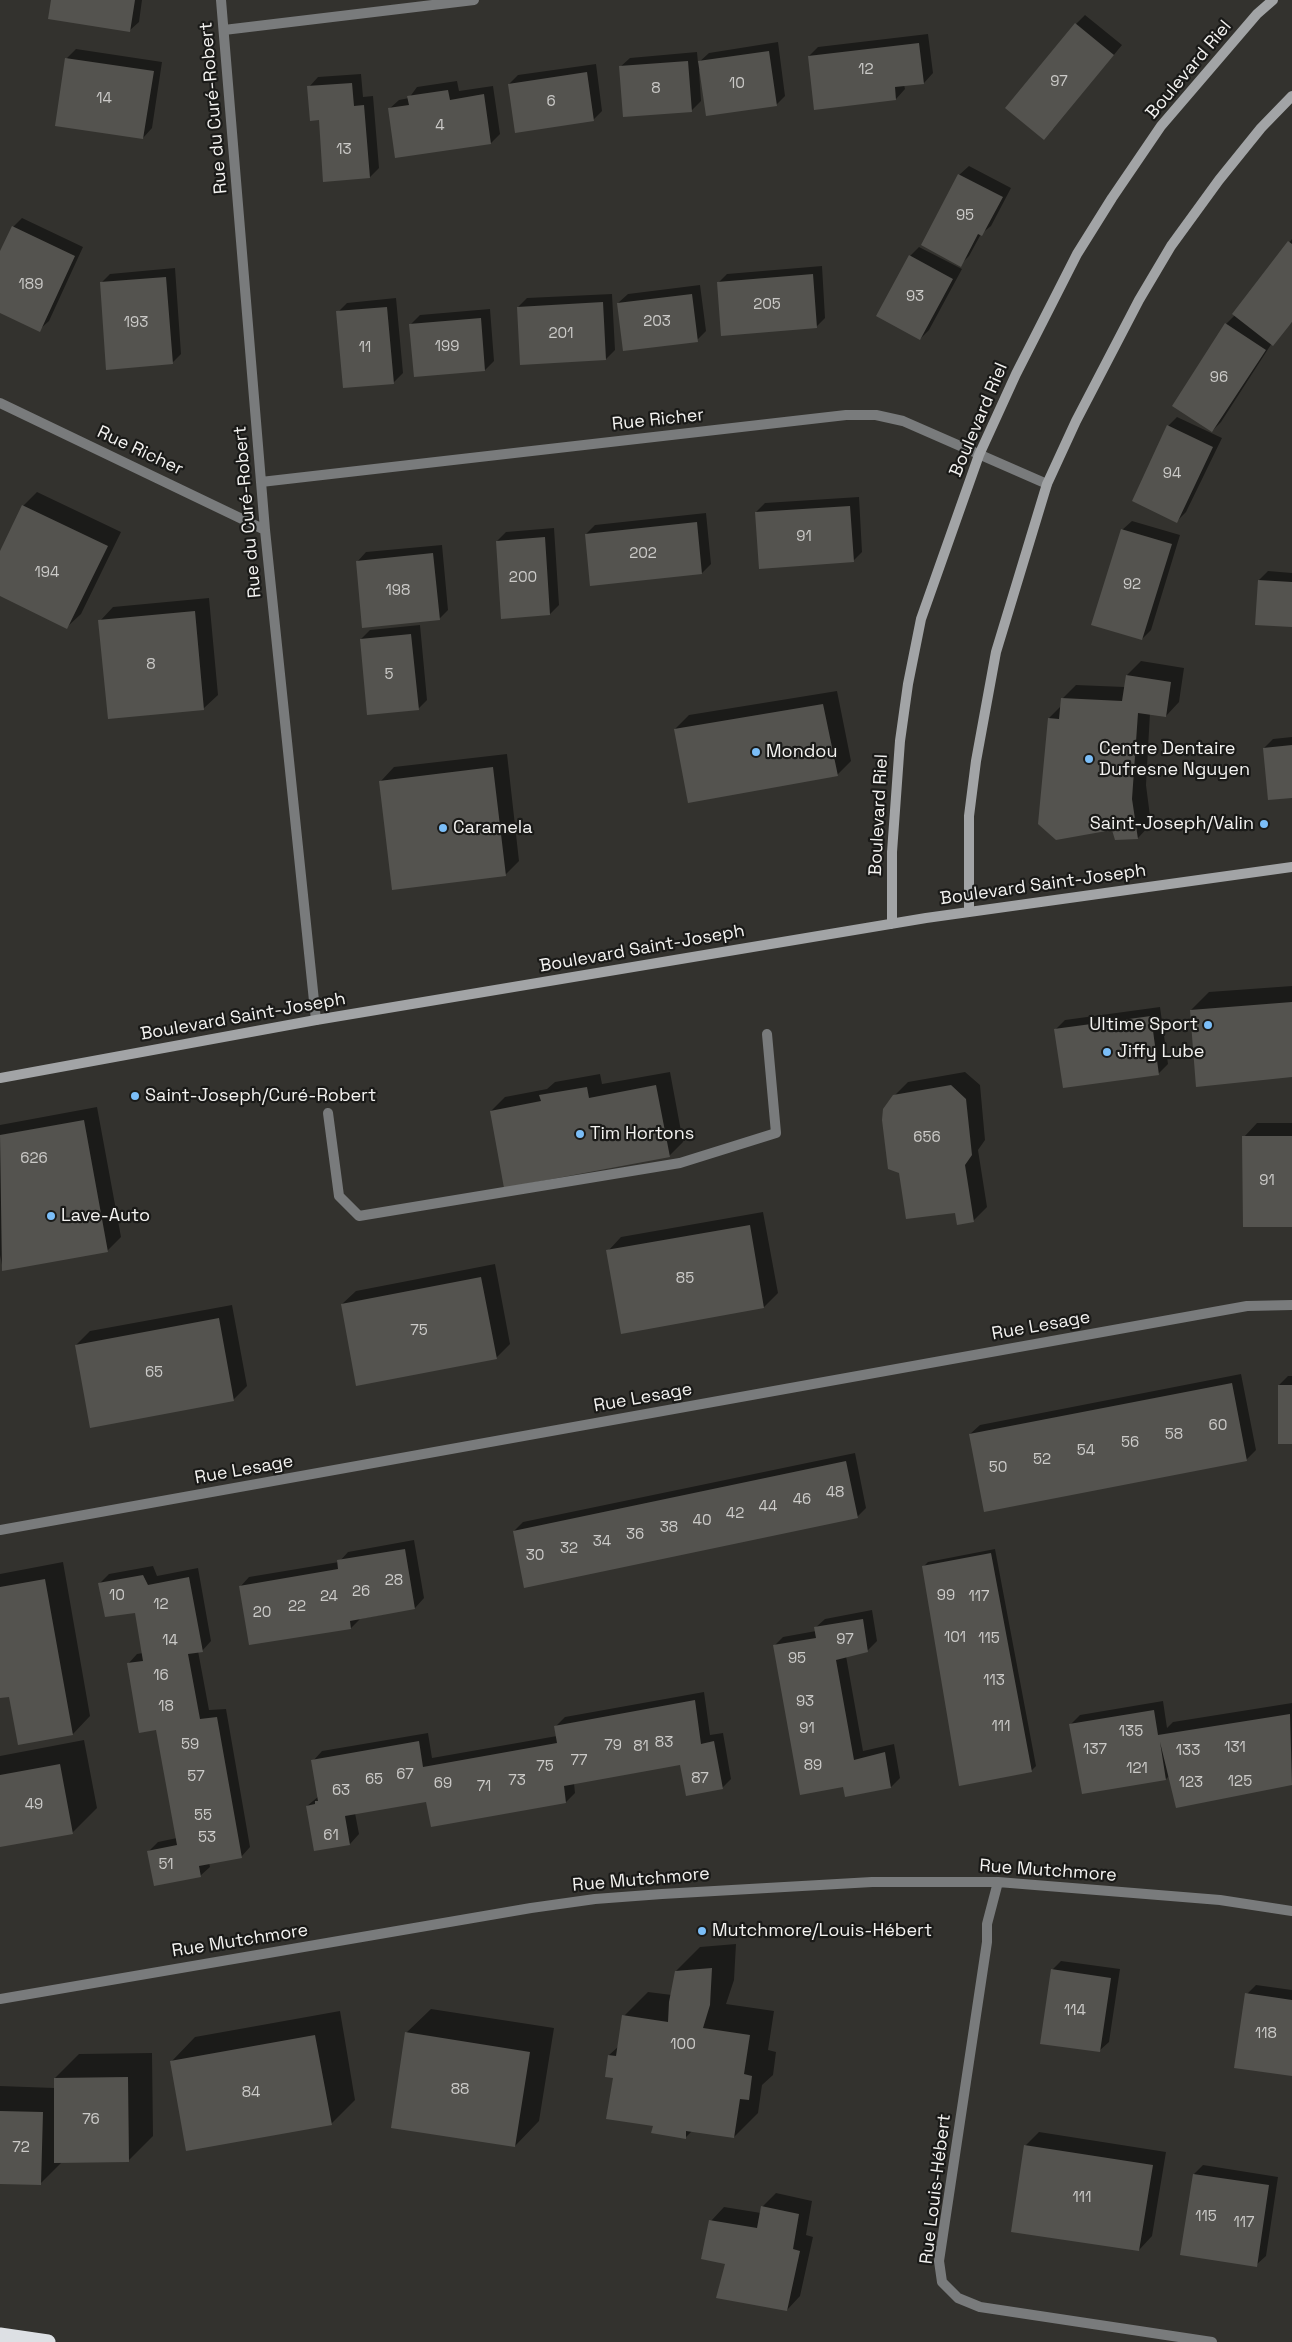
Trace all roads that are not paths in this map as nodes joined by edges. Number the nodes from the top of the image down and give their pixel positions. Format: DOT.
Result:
graph roads {
  1 [pos="221,0"];
  2 [pos="474,0"];
  3 [pos="1273,0"];
  4 [pos="224,30"];
  5 [pos="1292,96"];
  6 [pos="0,403"];
  7 [pos="979,455"];
  8 [pos="261,482"];
  9 [pos="1047,484"];
  10 [pos="265,530"];
  11 [pos="1292,867"];
  12 [pos="969,912"];
  13 [pos="892,924"];
  14 [pos="316,1020"];
  15 [pos="767,1034"];
  16 [pos="0,1078"];
  17 [pos="328,1113"];
  18 [pos="1292,1305"];
  19 [pos="0,1530"];
  20 [pos="998,1882"];
  21 [pos="1292,1911"];
  22 [pos="0,1999"];
  23 [pos="0,2335"];
  24 [pos="48,2342"];
  25 [pos="1212,2342"];
  1 -- 4 [label="street, Rue du Curé-Robert"];
  2 -- 4 [label="street"];
  3 -- 7 [label="street, Boulevard Riel"];
  4 -- 8 [label="street, Rue du Curé-Robert"];
  5 -- 9 [label="street"];
  6 -- 10 [label="street, Rue Richer"];
  7 -- 8 [label="street, Rue Richer"];
  7 -- 9 [label="street, Rue Richer"];
  7 -- 13 [label="street, Boulevard Riel"];
  8 -- 10 [label="street, Rue du Curé-Robert"];
  9 -- 12 [label="street"];
  10 -- 14 [label="street, Rue du Curé-Robert"];
  11 -- 12 [label="street, Boulevard Saint-Joseph"];
  12 -- 13 [label="street, Boulevard Saint-Joseph"];
  13 -- 14 [label="street, Boulevard Saint-Joseph"];
  14 -- 16 [label="street, Boulevard Saint-Joseph"];
  15 -- 17 [label="street"];
  18 -- 19 [label="street, Rue Lesage"];
  20 -- 21 [label="street, Rue Mutchmore"];
  20 -- 22 [label="street, Rue Mutchmore"];
  20 -- 25 [label="street, Rue Louis-Hébert"];
  23 -- 24 [label="highway"];
}
